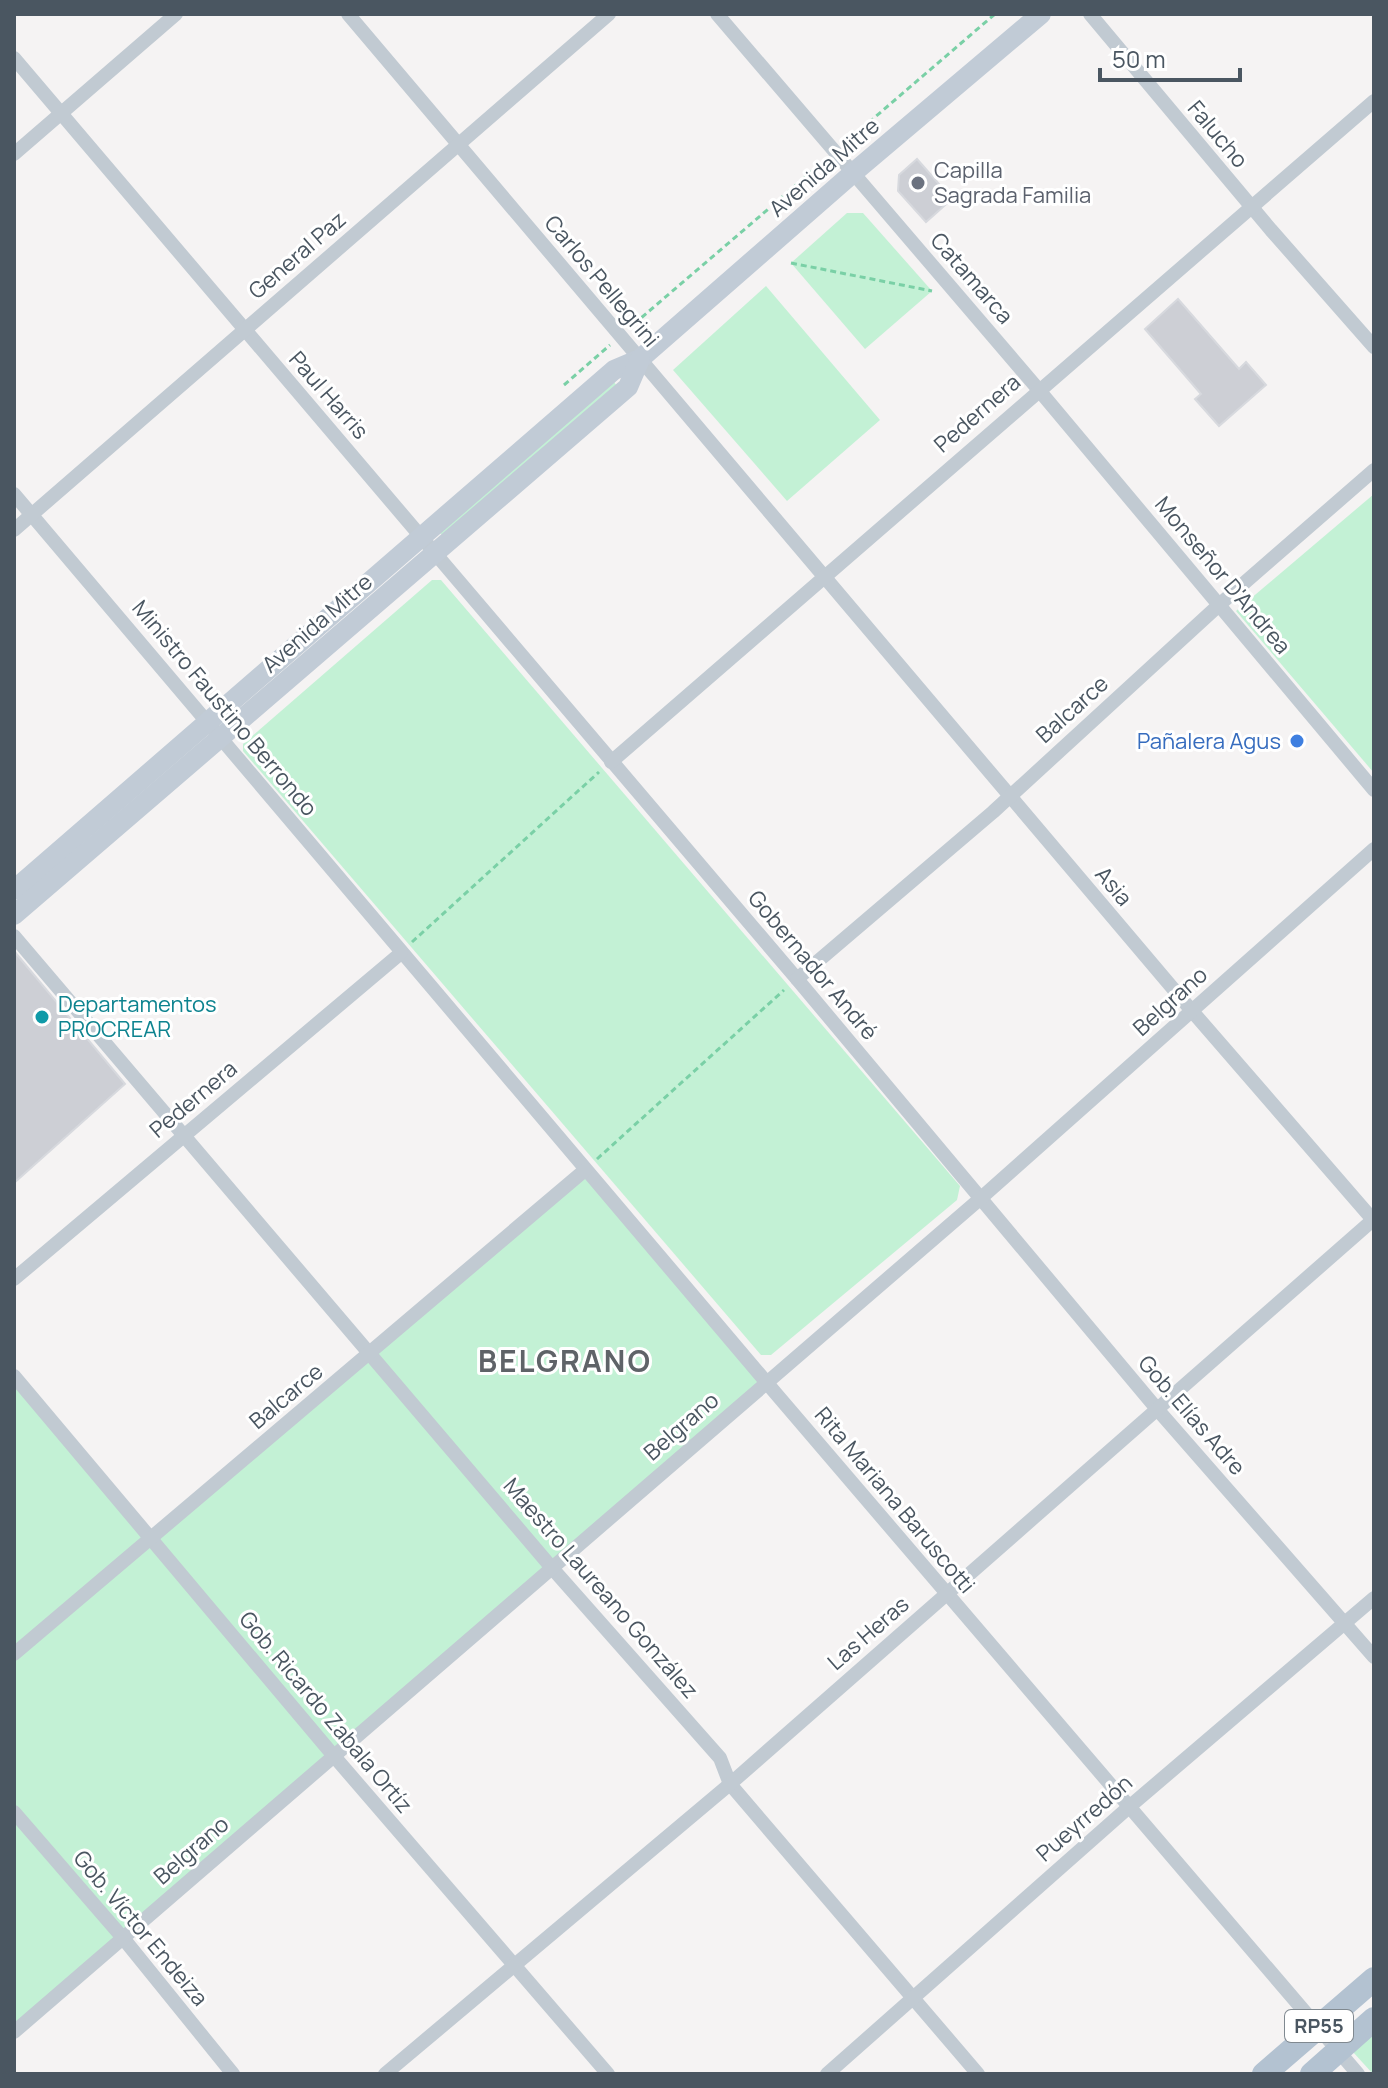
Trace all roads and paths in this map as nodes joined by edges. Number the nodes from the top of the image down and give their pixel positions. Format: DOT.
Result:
graph roads {
  1 [pos="176,14"];
  2 [pos="348,14"];
  3 [pos="609,14"];
  4 [pos="717,14"];
  5 [pos="1041,14"];
  6 [pos="1090,14"];
  7 [pos="14,58"];
  8 [pos="1374,101"];
  9 [pos="61,113"];
  10 [pos="457,145"];
  11 [pos="14,154"];
  12 [pos="853,173"];
  13 [pos="1252,207"];
  14 [pos="791,263"];
  15 [pos="932,291"];
  16 [pos="244,331"];
  17 [pos="1374,347"];
  18 [pos="640,359"];
  19 [pos="1038,389"];
  20 [pos="1374,470"];
  21 [pos="14,494"];
  22 [pos="31,515"];
  23 [pos="14,530"];
  24 [pos="429,545"];
  25 [pos="825,575"];
  26 [pos="1219,605"];
  27 [pos="215,729"];
  28 [pos="611,762"];
  29 [pos="1374,790"];
  30 [pos="1010,795"];
  31 [pos="1374,849"];
  32 [pos="14,890"];
  33 [pos="14,915"];
  34 [pos="14,936"];
  35 [pos="401,953"];
  36 [pos="797,979"];
  37 [pos="1192,1011"];
  38 [pos="185,1135"];
  39 [pos="585,1170"];
  40 [pos="981,1198"];
  41 [pos="1374,1220"];
  42 [pos="14,1279"];
  43 [pos="369,1355"];
  44 [pos="14,1376"];
  45 [pos="765,1381"];
  46 [pos="1157,1409"];
  47 [pos="151,1538"];
  48 [pos="552,1568"];
  49 [pos="946,1594"];
  50 [pos="1374,1598"];
  51 [pos="1344,1624"];
  52 [pos="14,1654"];
  53 [pos="1374,1657"];
  54 [pos="333,1755"];
  55 [pos="730,1784"];
  56 [pos="1129,1807"];
  57 [pos="14,1812"];
  58 [pos="123,1938"];
  59 [pos="513,1964"];
  60 [pos="1374,1979"];
  61 [pos="914,1999"];
  62 [pos="1374,2019"];
  63 [pos="1318,2027"];
  64 [pos="14,2032"];
  65 [pos="1338,2051"];
  66 [pos="233,2074"];
  67 [pos="385,2074"];
  68 [pos="608,2074"];
  69 [pos="827,2074"];
  70 [pos="978,2074"];
  71 [pos="1264,2074"];
  72 [pos="1312,2074"];
  73 [pos="1358,2074"];
  1 -- 9 [label="street"];
  2 -- 10 [label="street, Carlos Pellegrini"];
  3 -- 10 [label="street, General Paz"];
  4 -- 12 [label="street, Catamarca"];
  5 -- 12 [label="main road, Avenida Mitre"];
  6 -- 13 [label="street, Falucho"];
  7 -- 9 [label="street, Paul Harris"];
  8 -- 13 [label="street, Pedernera"];
  9 -- 11 [label="street"];
  9 -- 16 [label="street, Paul Harris"];
  10 -- 16 [label="street, General Paz"];
  10 -- 18 [label="street, Carlos Pellegrini"];
  12 -- 18 [label="main road, Avenida Mitre"];
  12 -- 19 [label="street, Catamarca"];
  13 -- 17 [label="street, Falucho"];
  13 -- 19 [label="street, Pedernera"];
  14 -- 15 [label="path"];
  16 -- 22 [label="street, General Paz"];
  16 -- 24 [label="street, Paul Harris"];
  18 -- 24 [label="main road, Avenida Mitre"];
  18 -- 25 [label="street, Carlos Pellegrini"];
  19 -- 25 [label="street, Pedernera"];
  19 -- 26 [label="street, Monseñor D'Andrea"];
  20 -- 26 [label="street, Balcarce"];
  21 -- 22 [label="street, Ministro Faustino Berrondo"];
  22 -- 23 [label="street, General Paz"];
  22 -- 27 [label="street, Ministro Faustino Berrondo"];
  24 -- 27 [label="main road, Avenida Mitre"];
  24 -- 28 [label="street, Paul Harris"];
  25 -- 28 [label="street, Pedernera"];
  25 -- 30 [label="street, Asia"];
  26 -- 29 [label="street, Monseñor D'Andrea"];
  26 -- 30 [label="street, Balcarce"];
  27 -- 32 [label="main road, Avenida Mitre"];
  27 -- 33 [label="main road, Avenida Mitre"];
  27 -- 35 [label="street, Ministro Faustino Berrondo"];
  28 -- 35 [label="path"];
  28 -- 36 [label="street, Gobernador André"];
  30 -- 36 [label="street, Balcarce"];
  30 -- 37 [label="street, Asia"];
  31 -- 37 [label="street, Belgrano"];
  34 -- 38 [label="street, Maestro Laureano González"];
  35 -- 38 [label="street, Pedernera"];
  35 -- 39 [label="street, Rita Mariana Baruscotti"];
  36 -- 39 [label="path"];
  36 -- 40 [label="street, Gobernador André"];
  37 -- 40 [label="street, Belgrano"];
  37 -- 41 [label="street, Asia"];
  38 -- 42 [label="street, Pedernera"];
  38 -- 43 [label="street, Maestro Laureano González"];
  39 -- 43 [label="street, Balcarce"];
  39 -- 45 [label="street, Rita Mariana Baruscotti"];
  40 -- 45 [label="street, Belgrano"];
  40 -- 46 [label="street, Gob. Elías Adre"];
  41 -- 46 [label="street, Las Heras"];
  43 -- 47 [label="street, Balcarce"];
  43 -- 48 [label="street, Maestro Laureano González"];
  44 -- 47 [label="street, Gob. Ricardo Zabala Ortíz"];
  45 -- 48 [label="street, Belgrano"];
  45 -- 49 [label="street, Rita Mariana Baruscotti"];
  46 -- 49 [label="street, Las Heras"];
  46 -- 51 [label="street, Gob. Elías Adre"];
  47 -- 52 [label="street, Balcarce"];
  47 -- 54 [label="street, Gob. Ricardo Zabala Ortíz"];
  48 -- 54 [label="street, Belgrano"];
  48 -- 55 [label="street, Maestro Laureano González"];
  49 -- 55 [label="street, Las Heras"];
  49 -- 56 [label="street, Rita Mariana Baruscotti"];
  50 -- 51 [label="street, Pueyrredón"];
  51 -- 53 [label="street, Gob. Elías Adre"];
  51 -- 56 [label="street, Pueyrredón"];
  54 -- 58 [label="street, Belgrano"];
  54 -- 59 [label="street, Gob. Ricardo Zabala Ortíz"];
  55 -- 59 [label="street, Las Heras"];
  55 -- 61 [label="street, Maestro Laureano González"];
  56 -- 61 [label="street, Pueyrredón"];
  56 -- 63 [label="street, Rita Mariana Baruscotti"];
  57 -- 58 [label="street, Gob. Víctor Endeiza"];
  58 -- 64 [label="street, Belgrano"];
  58 -- 66 [label="street, Gob. Víctor Endeiza"];
  59 -- 67 [label="street, Las Heras"];
  59 -- 68 [label="street, Gob. Ricardo Zabala Ortíz"];
  60 -- 63 [label="main road, RP55"];
  61 -- 69 [label="street, Pueyrredón"];
  61 -- 70 [label="street, Maestro Laureano González"];
  62 -- 65 [label="main road, RP55"];
  63 -- 65 [label="street, Rita Mariana Baruscotti"];
  63 -- 71 [label="main road, RP55"];
  65 -- 72 [label="main road, RP55"];
  65 -- 73 [label="street, Rita Mariana Baruscotti"];
}
